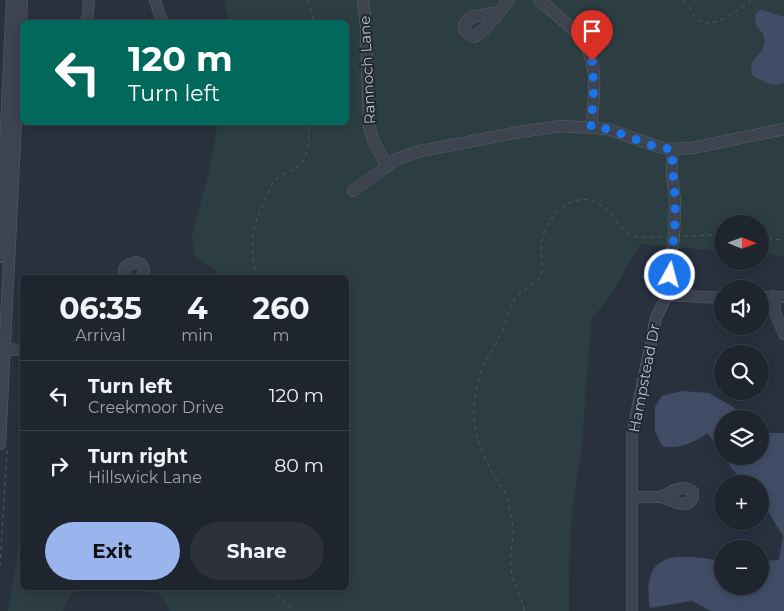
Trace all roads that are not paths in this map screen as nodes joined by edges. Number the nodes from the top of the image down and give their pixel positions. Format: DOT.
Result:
graph roads {
  1 [pos="12,0"];
  2 [pos="22,0"];
  3 [pos="89,0"];
  4 [pos="155,0"];
  5 [pos="363,0"];
  6 [pos="509,0"];
  7 [pos="539,0"];
  8 [pos="499,12"];
  9 [pos="88,20"];
  10 [pos="161,20"];
  11 [pos="10,95"];
  12 [pos="591,127"];
  13 [pos="784,129"];
  14 [pos="672,149"];
  15 [pos="387,166"];
  16 [pos="353,191"];
  17 [pos="0,257"];
  18 [pos="125,275"];
  19 [pos="143,275"];
  20 [pos="667,295"];
  21 [pos="778,297"];
  22 [pos="714,298"];
  23 [pos="784,334"];
  24 [pos="3,349"];
  25 [pos="20,350"];
  26 [pos="0,444"];
  27 [pos="632,497"];
  28 [pos="661,497"];
  29 [pos="632,611"];
  1 -- 11 [label="street"];
  2 -- 11 [label="street"];
  3 -- 9 [label="street"];
  4 -- 10 [label="street"];
  5 -- 15 [label="street, Rannoch Lane"];
  6 -- 8 [label="street"];
  7 -- 12 [label="street"];
  11 -- 17 [label="street"];
  11 -- 24 [label="street"];
  12 -- 14 [label="street"];
  12 -- 15 [label="street"];
  13 -- 14 [label="street"];
  14 -- 20 [label="street, Hampstead Dr"];
  15 -- 16 [label="street"];
  18 -- 19 [label="street"];
  20 -- 22 [label="street"];
  20 -- 27 [label="street, Hampstead Dr"];
  21 -- 23 [label="street"];
  24 -- 25 [label="street"];
  24 -- 26 [label="street"];
  27 -- 28 [label="street"];
  27 -- 29 [label="street, Hampstead Dr"];
}
